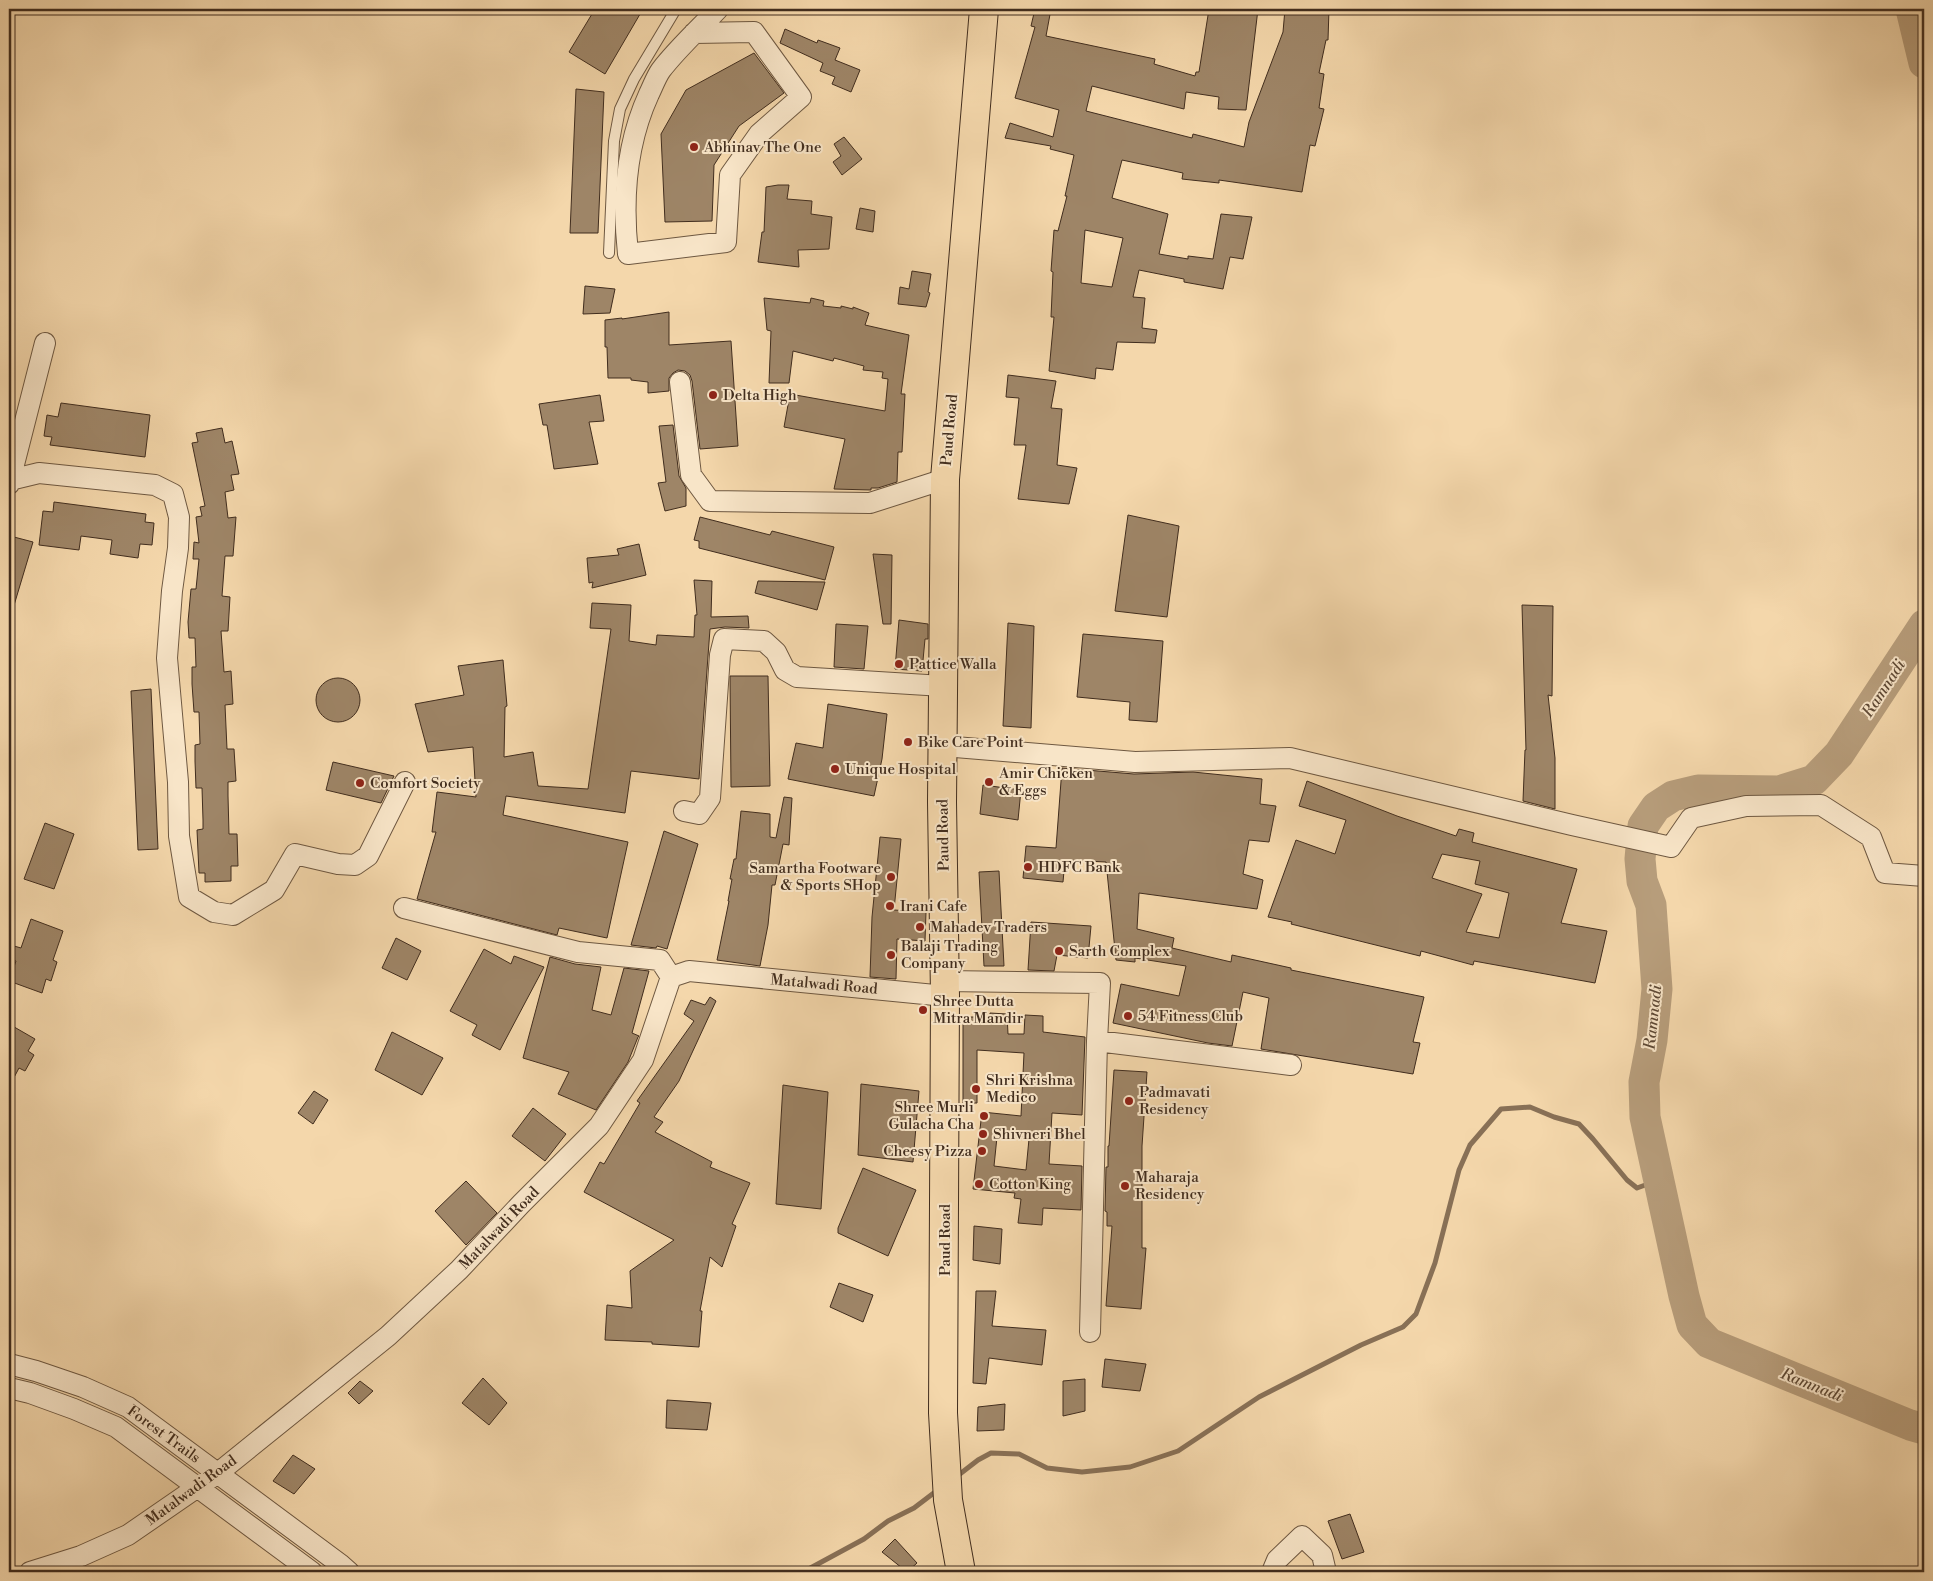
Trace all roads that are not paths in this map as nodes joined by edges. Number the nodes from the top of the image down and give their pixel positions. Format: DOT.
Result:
graph roads {
  1 [pos="676,9"];
  2 [pos="718,9"];
  3 [pos="984,9"];
  4 [pos="694,33"];
  5 [pos="609,253"];
  6 [pos="45,343"];
  7 [pos="680,382"];
  8 [pos="945,479"];
  9 [pos="10,482"];
  10 [pos="943,686"];
  11 [pos="943,746"];
  12 [pos="405,782"];
  13 [pos="684,811"];
  14 [pos="1924,876"];
  15 [pos="404,908"];
  16 [pos="671,977"];
  17 [pos="945,988"];
  18 [pos="1097,1041"];
  19 [pos="1291,1065"];
  20 [pos="1090,1332"];
  21 [pos="9,1364"];
  22 [pos="9,1388"];
  23 [pos="218,1473"];
  24 [pos="197,1487"];
  25 [pos="30,1572"];
  26 [pos="312,1572"];
  27 [pos="349,1572"];
  28 [pos="960,1572"];
  29 [pos="1272,1572"];
  30 [pos="1326,1572"];
  1 -- 5 [label="lane"];
  2 -- 4 [label="street"];
  3 -- 8 [label="main road, Paud Road"];
  4 -- 4 [label="street"];
  6 -- 9 [label="street"];
  7 -- 8 [label="street"];
  8 -- 10 [label="main road, Paud Road"];
  9 -- 12 [label="street"];
  10 -- 11 [label="main road, Paud Road"];
  10 -- 13 [label="street"];
  11 -- 14 [label="street"];
  11 -- 17 [label="main road, Paud Road"];
  15 -- 16 [label="street"];
  16 -- 17 [label="street, Matalwadi Road"];
  16 -- 23 [label="street, Matalwadi Road"];
  17 -- 18 [label="street, Matalwadi Road"];
  17 -- 28 [label="main road, Paud Road"];
  18 -- 19 [label="street"];
  18 -- 20 [label="street"];
  21 -- 23 [label="street, Forest Trails"];
  22 -- 24 [label="street"];
  23 -- 24 [label="street, Matalwadi Road"];
  23 -- 27 [label="street, Forest Trails"];
  24 -- 25 [label="street, Matalwadi Road"];
  24 -- 26 [label="street"];
  29 -- 30 [label="street"];
}
